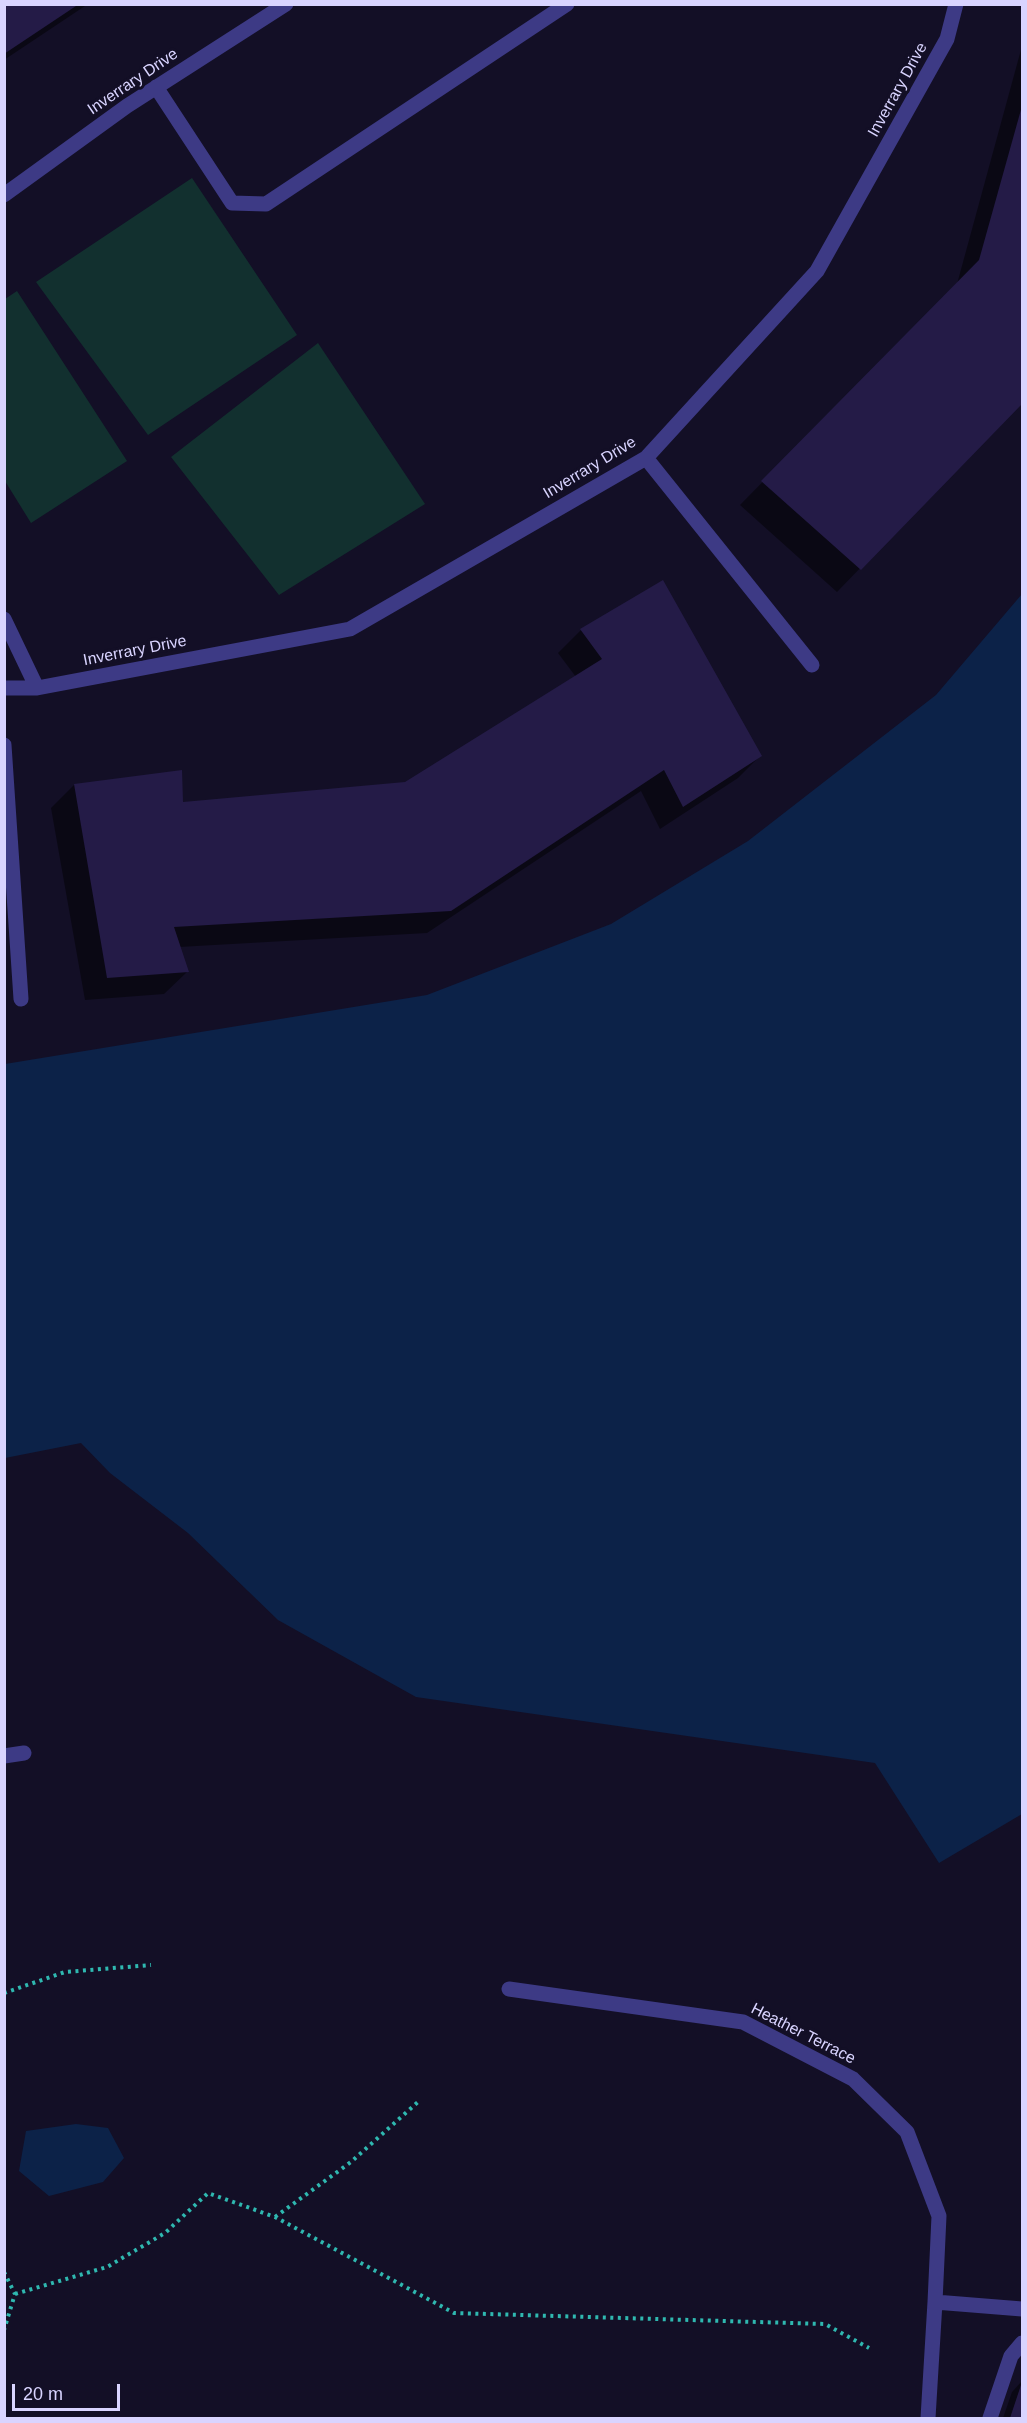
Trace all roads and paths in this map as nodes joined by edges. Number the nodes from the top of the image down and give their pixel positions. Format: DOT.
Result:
graph roads {
  1 [pos="286,4"];
  2 [pos="567,4"];
  3 [pos="956,4"];
  4 [pos="156,87"];
  5 [pos="4,195"];
  6 [pos="646,458"];
  7 [pos="4,619"];
  8 [pos="812,665"];
  9 [pos="4,688"];
  10 [pos="37,688"];
  11 [pos="4,745"];
  12 [pos="21,999"];
  13 [pos="24,1753"];
  14 [pos="4,1756"];
  15 [pos="152,1965"];
  16 [pos="509,1989"];
  17 [pos="4,1993"];
  18 [pos="419,2101"];
  19 [pos="275,2217"];
  20 [pos="4,2272"];
  21 [pos="15,2294"];
  22 [pos="935,2302"];
  23 [pos="1023,2309"];
  24 [pos="4,2330"];
  25 [pos="1023,2343"];
  26 [pos="869,2348"];
  27 [pos="928,2418"];
  28 [pos="990,2418"];
  1 -- 4 [label="street, Inverrary Drive"];
  2 -- 4 [label="street"];
  3 -- 6 [label="street, Inverrary Drive"];
  4 -- 5 [label="street, Inverrary Drive"];
  6 -- 8 [label="street"];
  6 -- 10 [label="street, Inverrary Drive"];
  7 -- 10 [label="street"];
  9 -- 10 [label="street, Inverrary Drive"];
  11 -- 12 [label="street"];
  13 -- 14 [label="street"];
  15 -- 17 [label="path"];
  16 -- 22 [label="street, Heather Terrace"];
  18 -- 19 [label="path"];
  19 -- 21 [label="path"];
  19 -- 26 [label="path"];
  20 -- 21 [label="path"];
  21 -- 24 [label="path"];
  22 -- 23 [label="street"];
  22 -- 27 [label="street, Heather Terrace"];
  25 -- 28 [label="street"];
}
